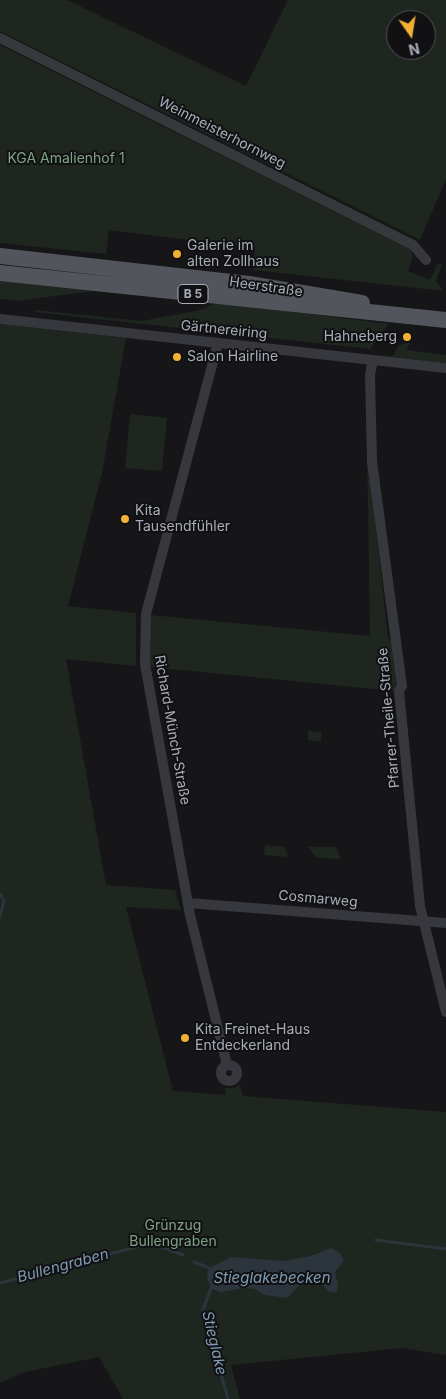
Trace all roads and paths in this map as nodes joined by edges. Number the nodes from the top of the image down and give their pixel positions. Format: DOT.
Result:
graph roads {
  1 [pos="0,38"];
  2 [pos="0,256"];
  3 [pos="426,260"];
  4 [pos="0,273"];
  5 [pos="0,319"];
  6 [pos="443,319"];
  7 [pos="218,343"];
  8 [pos="373,360"];
  9 [pos="446,368"];
  10 [pos="188,903"];
  11 [pos="423,921"];
  12 [pos="446,923"];
  13 [pos="446,1012"];
  14 [pos="227,1065"];
  1 -- 3 [label="street, Weinmeisterhornweg"];
  2 -- 6 [label="main road, Heerstraße / B 5"];
  4 -- 6 [label="main road, Heerstraße / B 5"];
  5 -- 7 [label="street, Gärtnereiring"];
  7 -- 8 [label="street, Gärtnereiring"];
  7 -- 10 [label="street, Richard-Münch-Straße"];
  8 -- 9 [label="street, Gärtnereiring"];
  8 -- 11 [label="street, Pfarrer-Theile-Straße"];
  10 -- 11 [label="street, Cosmarweg"];
  10 -- 14 [label="street, Richard-Münch-Straße"];
  11 -- 12 [label="street, Cosmarweg"];
  11 -- 13 [label="street, Pfarrer-Theile-Straße"];
}
